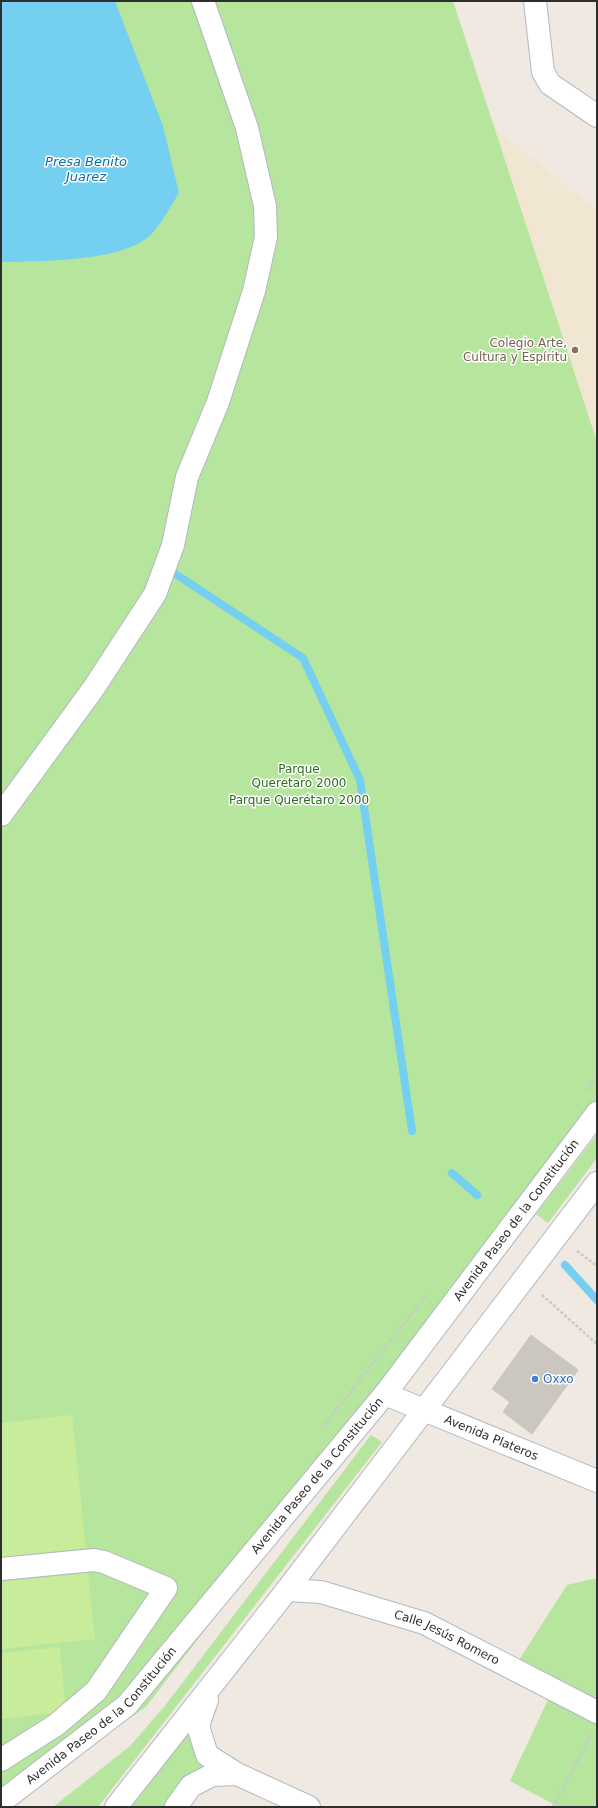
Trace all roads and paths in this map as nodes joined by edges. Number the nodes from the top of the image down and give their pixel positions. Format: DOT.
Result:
graph roads {
  1 [pos="203,1"];
  2 [pos="535,1"];
  3 [pos="597,116"];
  4 [pos="1,815"];
  5 [pos="597,1077"];
  6 [pos="582,1096"];
  7 [pos="597,1113"];
  8 [pos="597,1183"];
  9 [pos="523,1279"];
  10 [pos="430,1291"];
  11 [pos="597,1344"];
  12 [pos="386,1394"];
  13 [pos="424,1409"];
  14 [pos="321,1430"];
  15 [pos="596,1486"];
  16 [pos="1,1569"];
  17 [pos="287,1590"];
  18 [pos="211,1687"];
  19 [pos="595,1721"];
  20 [pos="1,1760"];
  21 [pos="237,1774"];
  22 [pos="1,1802"];
  23 [pos="116,1807"];
  24 [pos="176,1807"];
  25 [pos="309,1807"];
  26 [pos="553,1807"];
  1 -- 4 [label="street"];
  2 -- 3 [label="street"];
  5 -- 6 [label="path"];
  7 -- 12 [label="street, Avenida Paseo de la Constitución"];
  8 -- 9 [label="street"];
  9 -- 11 [label="path"];
  9 -- 13 [label="street"];
  10 -- 14 [label="path"];
  12 -- 13 [label="street, Avenida Plateros"];
  12 -- 22 [label="street, Avenida Paseo de la Constitución"];
  13 -- 15 [label="street, Avenida Plateros"];
  13 -- 17 [label="street"];
  16 -- 20 [label="street"];
  17 -- 18 [label="street"];
  17 -- 19 [label="street, Calle Jesús Romero"];
  18 -- 21 [label="street"];
  18 -- 23 [label="street"];
  19 -- 26 [label="path"];
  21 -- 24 [label="street"];
  21 -- 25 [label="street"];
}
